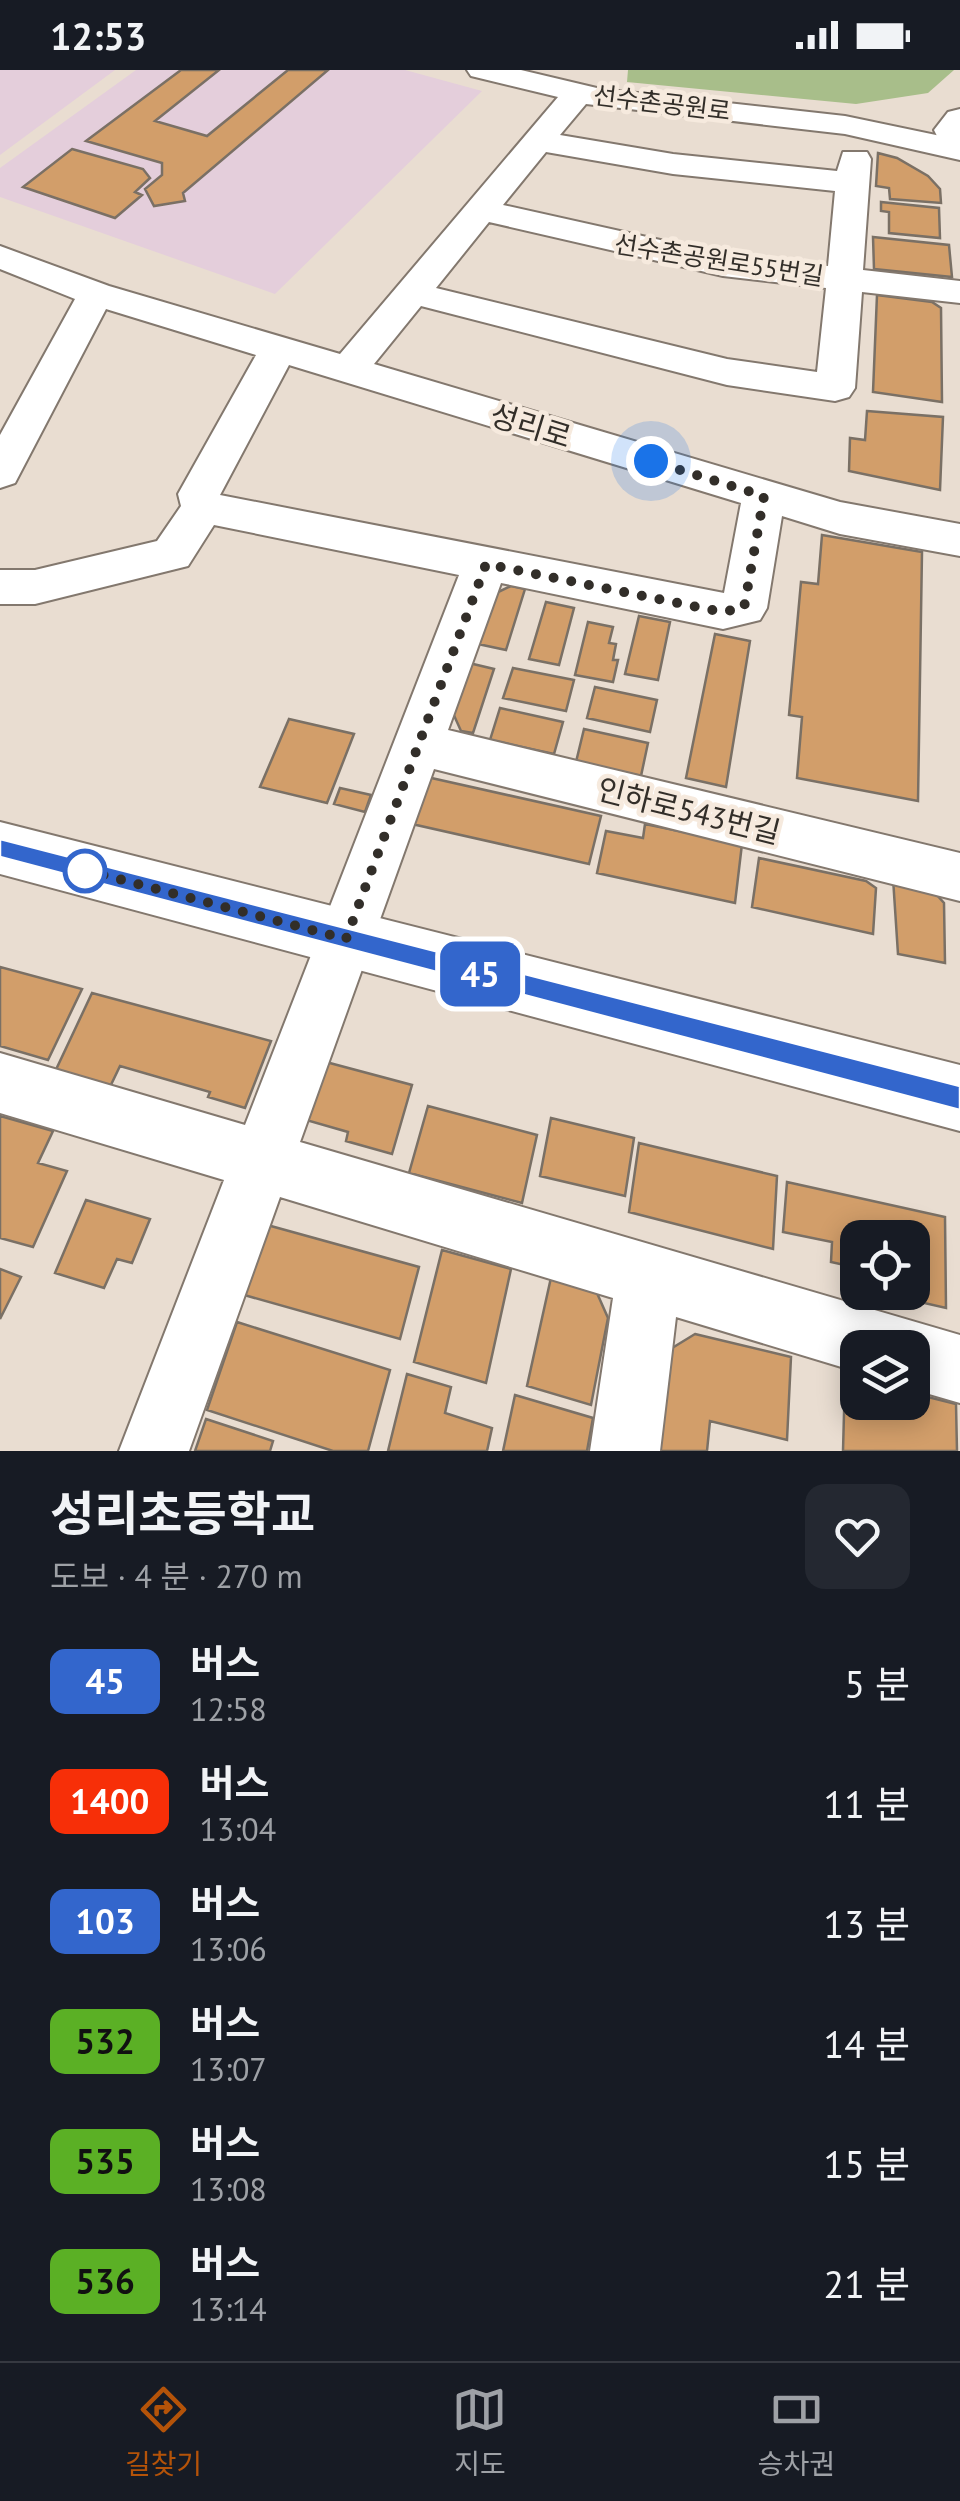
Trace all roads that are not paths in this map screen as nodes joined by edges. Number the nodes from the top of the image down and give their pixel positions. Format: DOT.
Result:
graph roads {
  1 [pos="482,70"];
  2 [pos="578,92"];
  3 [pos="960,118"];
  4 [pos="538,141"];
  5 [pos="960,149"];
  6 [pos="851,156"];
  7 [pos="480,210"];
  8 [pos="0,257"];
  9 [pos="844,280"];
  10 [pos="960,292"];
  11 [pos="412,293"];
  12 [pos="96,294"];
  13 [pos="278,349"];
  14 [pos="348,370"];
  15 [pos="1,469"];
  16 [pos="764,496"];
  17 [pos="203,506"];
  18 [pos="960,540"];
  19 [pos="486,564"];
  20 [pos="0,588"];
  21 [pos="419,744"];
  22 [pos="0,848"];
  23 [pos="960,877"];
  24 [pos="346,939"];
  25 [pos="0,1082"];
  26 [pos="960,1098"];
  27 [pos="263,1161"];
  28 [pos="648,1276"];
  29 [pos="840,1333"];
  30 [pos="930,1360"];
  31 [pos="960,1369"];
  32 [pos="154,1451"];
  33 [pos="625,1451"];
  1 -- 2 [label="street, 선수촌공원로"];
  2 -- 4 [label="street"];
  2 -- 6 [label="street, 선수촌공원로"];
  3 -- 5 [label="main road"];
  3 -- 6 [label="street, 선수촌공원로"];
  4 -- 6 [label="street"];
  4 -- 7 [label="street"];
  5 -- 6 [label="street, 선수촌공원로"];
  6 -- 9 [label="street"];
  7 -- 9 [label="street, 선수촌공원로55번길"];
  7 -- 11 [label="street"];
  8 -- 12 [label="street, 성리로"];
  9 -- 10 [label="street, 선수촌공원로55번길"];
  9 -- 11 [label="street"];
  11 -- 14 [label="street"];
  12 -- 13 [label="street, 성리로"];
  12 -- 15 [label="street"];
  13 -- 14 [label="street, 성리로"];
  13 -- 17 [label="street"];
  14 -- 16 [label="street, 성리로"];
  16 -- 18 [label="street, 성리로"];
  16 -- 19 [label="street"];
  17 -- 19 [label="street"];
  17 -- 20 [label="street"];
  19 -- 21 [label="street"];
  21 -- 23 [label="street, 인하로543번길"];
  21 -- 24 [label="street"];
  22 -- 24 [label="main road"];
  24 -- 26 [label="main road"];
  24 -- 27 [label="street"];
  25 -- 27 [label="street"];
  27 -- 28 [label="street"];
  27 -- 32 [label="street"];
  28 -- 29 [label="street"];
  28 -- 33 [label="street"];
  30 -- 31 [label="street"];
}
